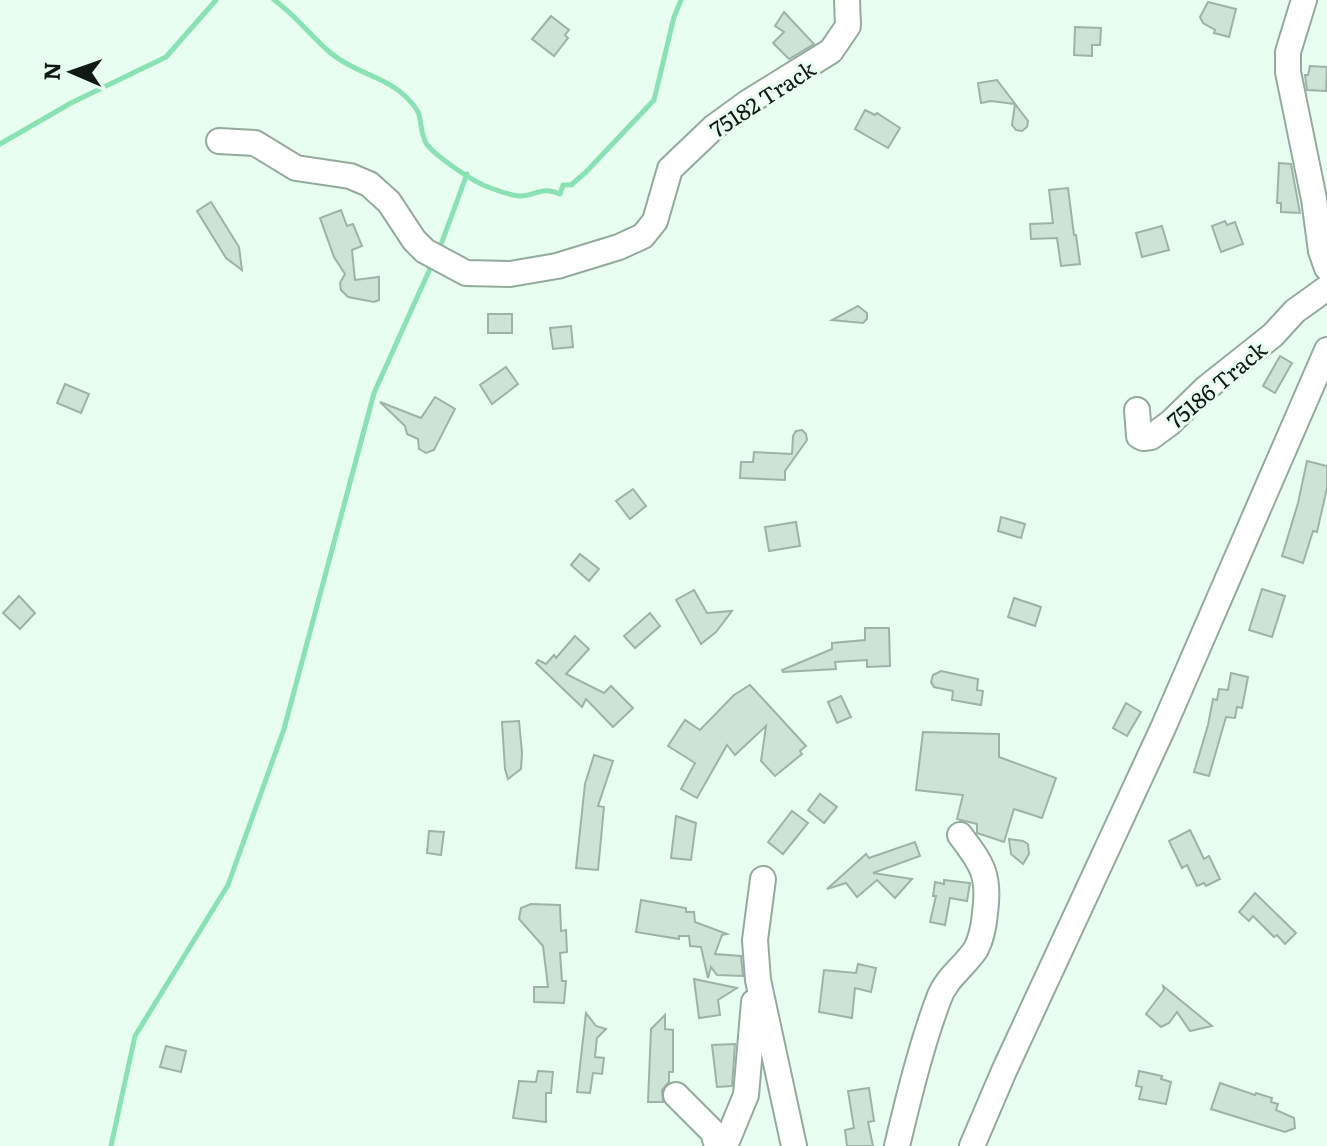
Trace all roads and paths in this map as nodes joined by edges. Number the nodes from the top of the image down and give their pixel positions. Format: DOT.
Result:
graph roads {
  1 [pos="847,0"];
  2 [pos="1304,0"];
  3 [pos="219,141"];
  4 [pos="1327,268"];
  5 [pos="1327,288"];
  6 [pos="1327,350"];
  7 [pos="1137,410"];
  8 [pos="960,835"];
  9 [pos="763,879"];
  10 [pos="758,980"];
  11 [pos="676,1095"];
  12 [pos="717,1146"];
  13 [pos="725,1146"];
  14 [pos="794,1146"];
  15 [pos="897,1146"];
  16 [pos="972,1146"];
  1 -- 3 [label="street, 75182 Track"];
  2 -- 4 [label="street"];
  5 -- 7 [label="street, 75186 Track"];
  6 -- 16 [label="street"];
  8 -- 15 [label="street"];
  9 -- 10 [label="street"];
  10 -- 13 [label="street"];
  10 -- 14 [label="street"];
  11 -- 12 [label="street"];
}
